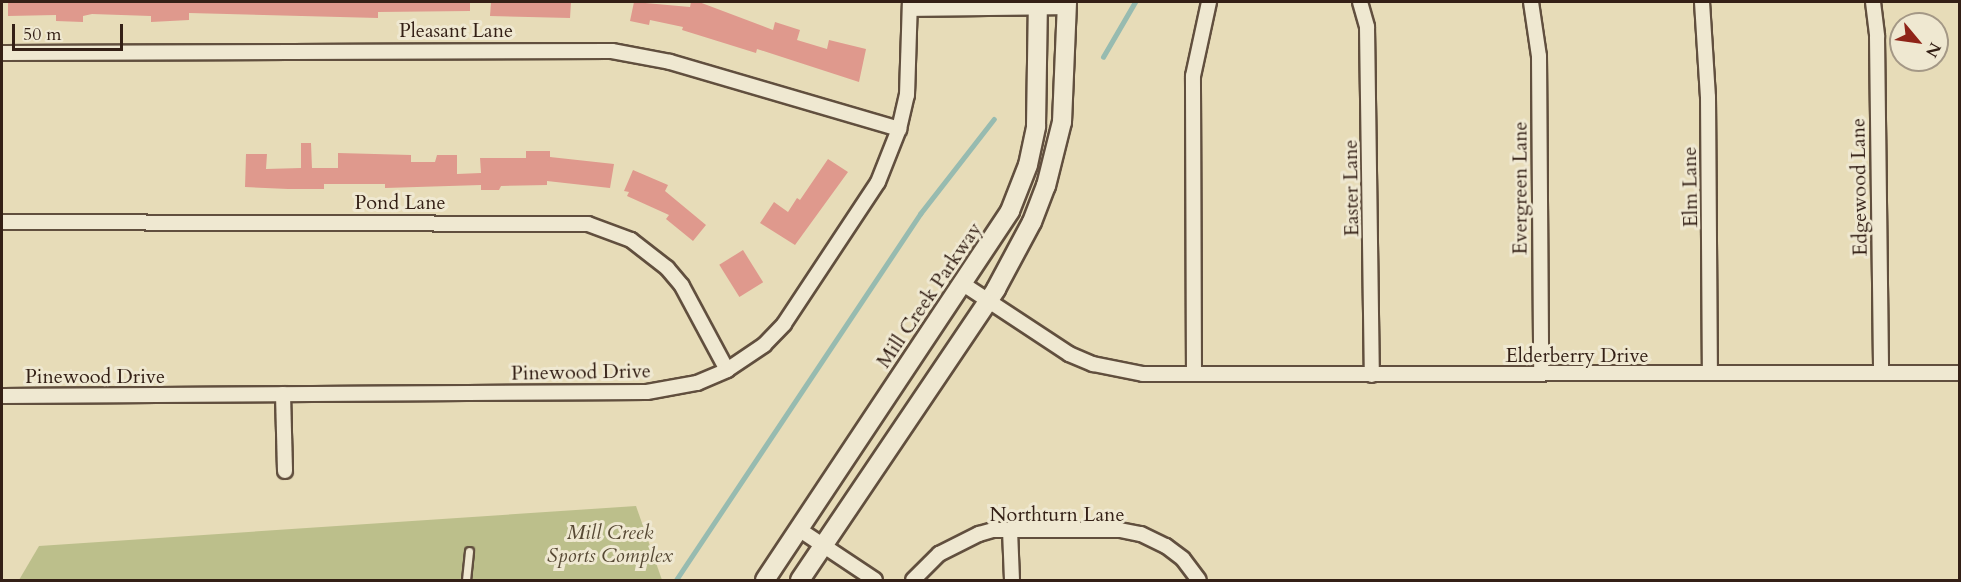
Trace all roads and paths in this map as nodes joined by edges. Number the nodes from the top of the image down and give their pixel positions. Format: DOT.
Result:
graph roads {
  1 [pos="1209,2"];
  2 [pos="1360,2"];
  3 [pos="1531,2"];
  4 [pos="1701,2"];
  5 [pos="1873,2"];
  6 [pos="1038,4"];
  7 [pos="1067,4"];
  8 [pos="910,5"];
  9 [pos="2,53"];
  10 [pos="899,129"];
  11 [pos="2,222"];
  12 [pos="963,284"];
  13 [pos="987,302"];
  14 [pos="728,370"];
  15 [pos="1710,373"];
  16 [pos="1881,373"];
  17 [pos="1959,373"];
  18 [pos="1194,374"];
  19 [pos="1540,374"];
  20 [pos="1372,375"];
  21 [pos="283,394"];
  22 [pos="2,396"];
  23 [pos="285,471"];
  24 [pos="800,530"];
  25 [pos="1010,530"];
  26 [pos="823,546"];
  27 [pos="469,551"];
  28 [pos="466,580"];
  29 [pos="765,580"];
  30 [pos="800,580"];
  31 [pos="874,580"];
  32 [pos="913,580"];
  33 [pos="1012,580"];
  34 [pos="1199,580"];
  1 -- 18 [label="street"];
  2 -- 20 [label="street, Easter Lane"];
  3 -- 19 [label="street, Evergreen Lane"];
  4 -- 15 [label="street, Elm Lane"];
  5 -- 16 [label="street, Edgewood Lane"];
  6 -- 7 [label="street"];
  6 -- 8 [label="street"];
  6 -- 12 [label="main road, Mill Creek Parkway"];
  7 -- 13 [label="main road"];
  8 -- 10 [label="street, Pinewood Drive"];
  9 -- 10 [label="street, Pleasant Lane"];
  10 -- 14 [label="street, Pinewood Drive"];
  11 -- 14 [label="street, Pond Lane"];
  12 -- 13 [label="street, Elderberry Drive"];
  12 -- 24 [label="main road, Mill Creek Parkway"];
  13 -- 18 [label="street, Elderberry Drive"];
  13 -- 26 [label="main road"];
  14 -- 21 [label="street, Pinewood Drive"];
  15 -- 16 [label="street, Elderberry Drive"];
  15 -- 19 [label="street, Elderberry Drive"];
  16 -- 17 [label="street, Elderberry Drive"];
  18 -- 20 [label="street, Elderberry Drive"];
  19 -- 20 [label="street, Elderberry Drive"];
  21 -- 22 [label="street, Pinewood Drive"];
  21 -- 23 [label="street"];
  24 -- 26 [label="street"];
  24 -- 29 [label="main road, Mill Creek Parkway"];
  25 -- 32 [label="street, Northturn Lane"];
  25 -- 33 [label="street"];
  25 -- 34 [label="street, Northturn Lane"];
  26 -- 30 [label="main road"];
  26 -- 31 [label="street"];
  27 -- 28 [label="lane"];
}
